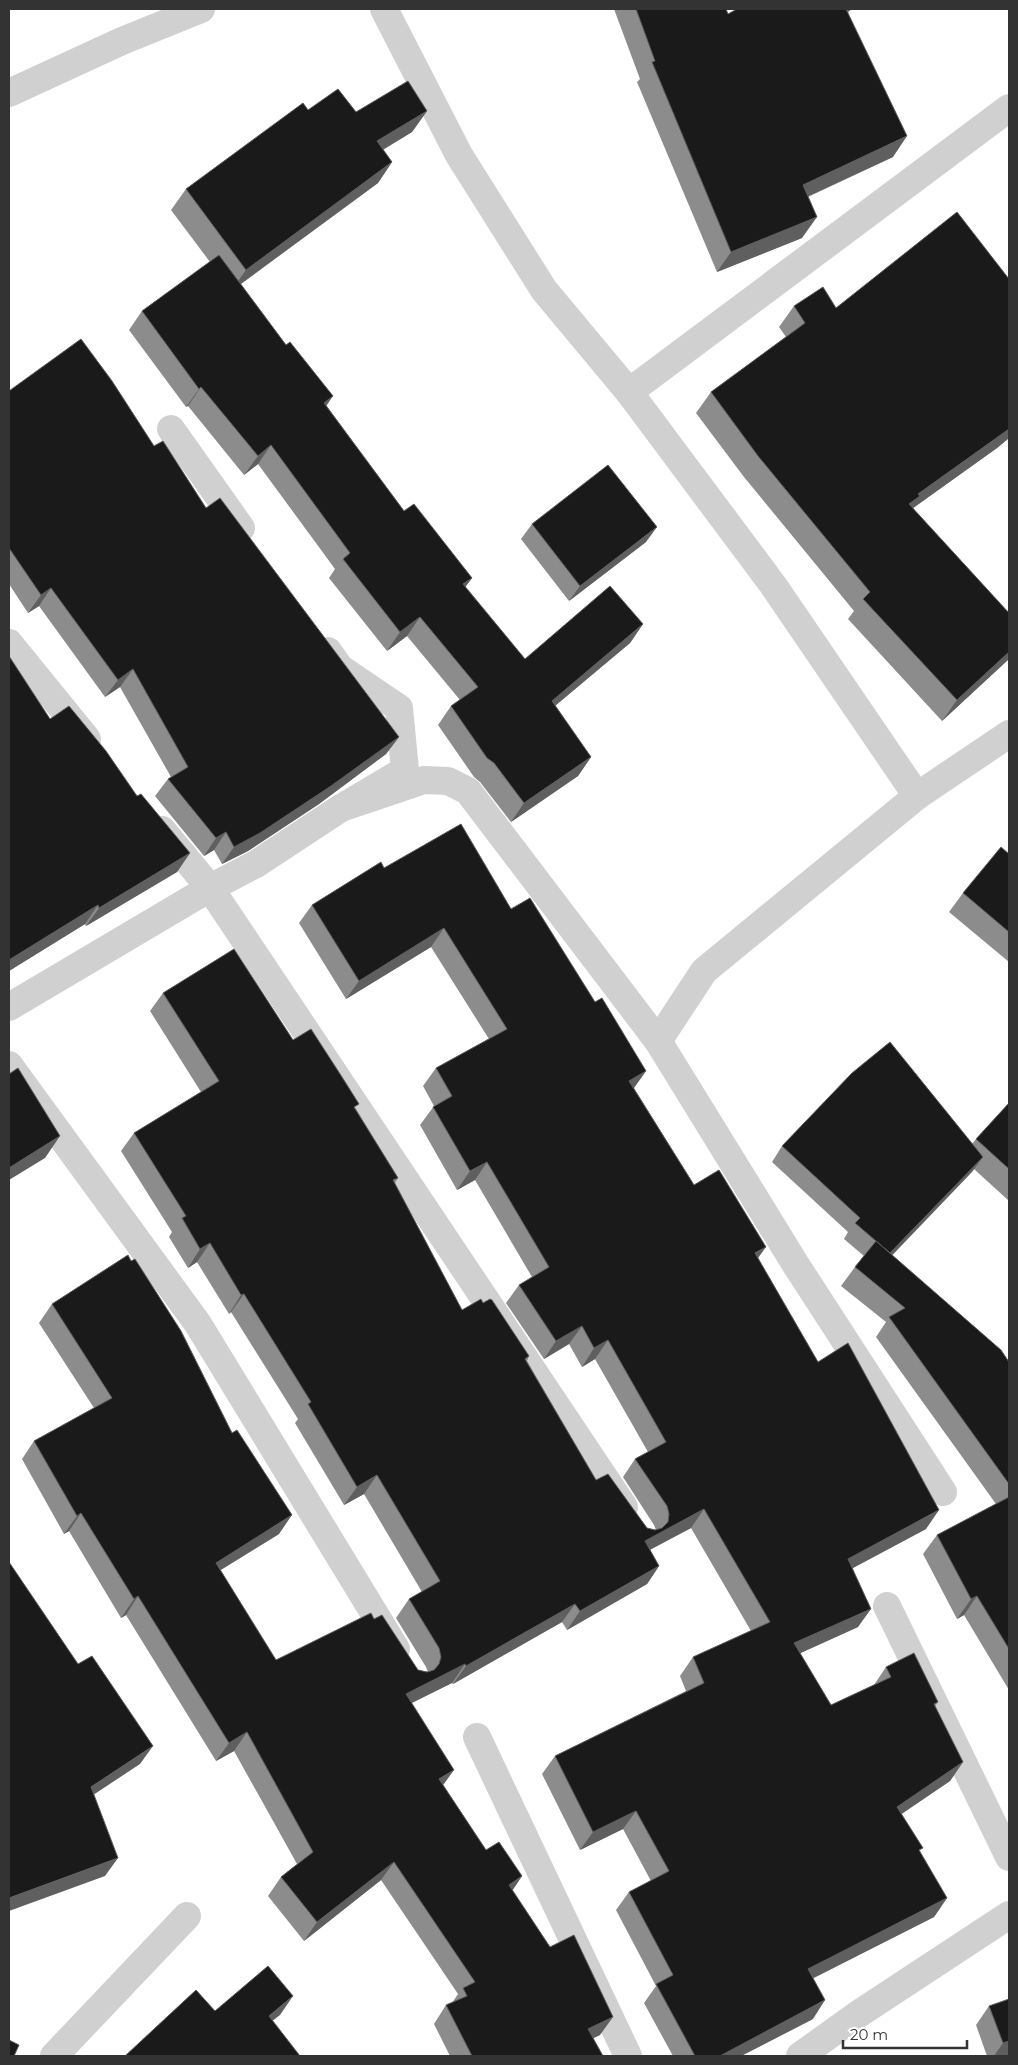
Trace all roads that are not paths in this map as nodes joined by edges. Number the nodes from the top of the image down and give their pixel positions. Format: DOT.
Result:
graph roads {
  1 [pos="201,9"];
  2 [pos="384,9"];
  3 [pos="9,93"];
  4 [pos="1009,108"];
  5 [pos="629,392"];
  6 [pos="171,429"];
  7 [pos="256,548"];
  8 [pos="312,628"];
  9 [pos="9,643"];
  10 [pos="1009,734"];
  11 [pos="103,758"];
  12 [pos="917,796"];
  13 [pos="341,808"];
  14 [pos="147,812"];
  15 [pos="210,888"];
  16 [pos="9,1007"];
  17 [pos="658,1041"];
  18 [pos="9,1065"];
  19 [pos="943,1492"];
  20 [pos="636,1525"];
  21 [pos="886,1606"];
  22 [pos="408,1667"];
  23 [pos="477,1737"];
  24 [pos="1009,1857"];
  25 [pos="1009,1915"];
  26 [pos="187,1916"];
  27 [pos="54,2056"];
  28 [pos="628,2056"];
  29 [pos="800,2056"];
  1 -- 3 [label="street"];
  2 -- 5 [label="street"];
  4 -- 5 [label="street"];
  5 -- 12 [label="street"];
  6 -- 7 [label="street"];
  8 -- 13 [label="street"];
  9 -- 11 [label="street"];
  10 -- 12 [label="street"];
  12 -- 17 [label="street"];
  13 -- 15 [label="street"];
  13 -- 17 [label="street"];
  14 -- 15 [label="street"];
  15 -- 16 [label="street"];
  15 -- 20 [label="street"];
  17 -- 19 [label="street"];
  18 -- 22 [label="street"];
  21 -- 24 [label="street"];
  23 -- 28 [label="street"];
  25 -- 29 [label="street"];
  26 -- 27 [label="street"];
}
